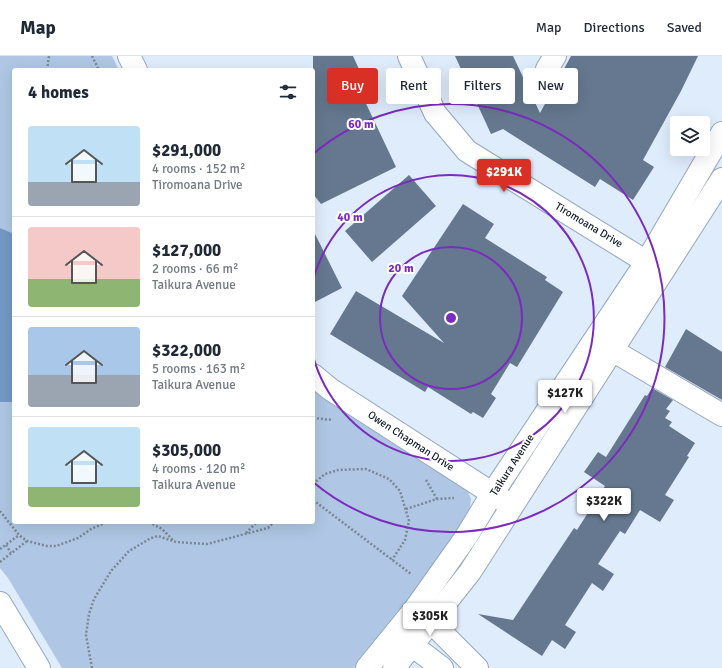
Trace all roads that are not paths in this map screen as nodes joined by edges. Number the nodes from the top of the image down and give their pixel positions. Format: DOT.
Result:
graph roads {
  1 [pos="129,56"];
  2 [pos="409,56"];
  3 [pos="135,68"];
  4 [pos="722,133"];
  5 [pos="722,179"];
  6 [pos="655,266"];
  7 [pos="612,350"];
  8 [pos="315,377"];
  9 [pos="722,416"];
  10 [pos="492,494"];
  11 [pos="511,506"];
  12 [pos="0,603"];
  13 [pos="423,615"];
  14 [pos="404,639"];
  15 [pos="39,668"];
  16 [pos="368,668"];
  17 [pos="394,668"];
  18 [pos="442,668"];
  19 [pos="477,668"];
  1 -- 3 [label="street"];
  2 -- 6 [label="street, Tiromoana Drive"];
  4 -- 6 [label="street, Taikura Avenue"];
  5 -- 6 [label="street, Taikura Avenue"];
  6 -- 7 [label="street, Taikura Avenue"];
  6 -- 10 [label="street, Taikura Avenue"];
  7 -- 9 [label="street"];
  7 -- 11 [label="street, Taikura Avenue"];
  8 -- 10 [label="street, Owen Chapman Drive"];
  10 -- 11 [label="street, Owen Chapman Drive"];
  10 -- 13 [label="street, Taikura Avenue"];
  11 -- 13 [label="street, Taikura Avenue"];
  12 -- 15 [label="street"];
  13 -- 14 [label="street, Taikura Avenue"];
  13 -- 19 [label="street"];
  14 -- 16 [label="street, Taikura Avenue"];
  14 -- 17 [label="street, Taikura Avenue"];
  14 -- 18 [label="street"];
}
